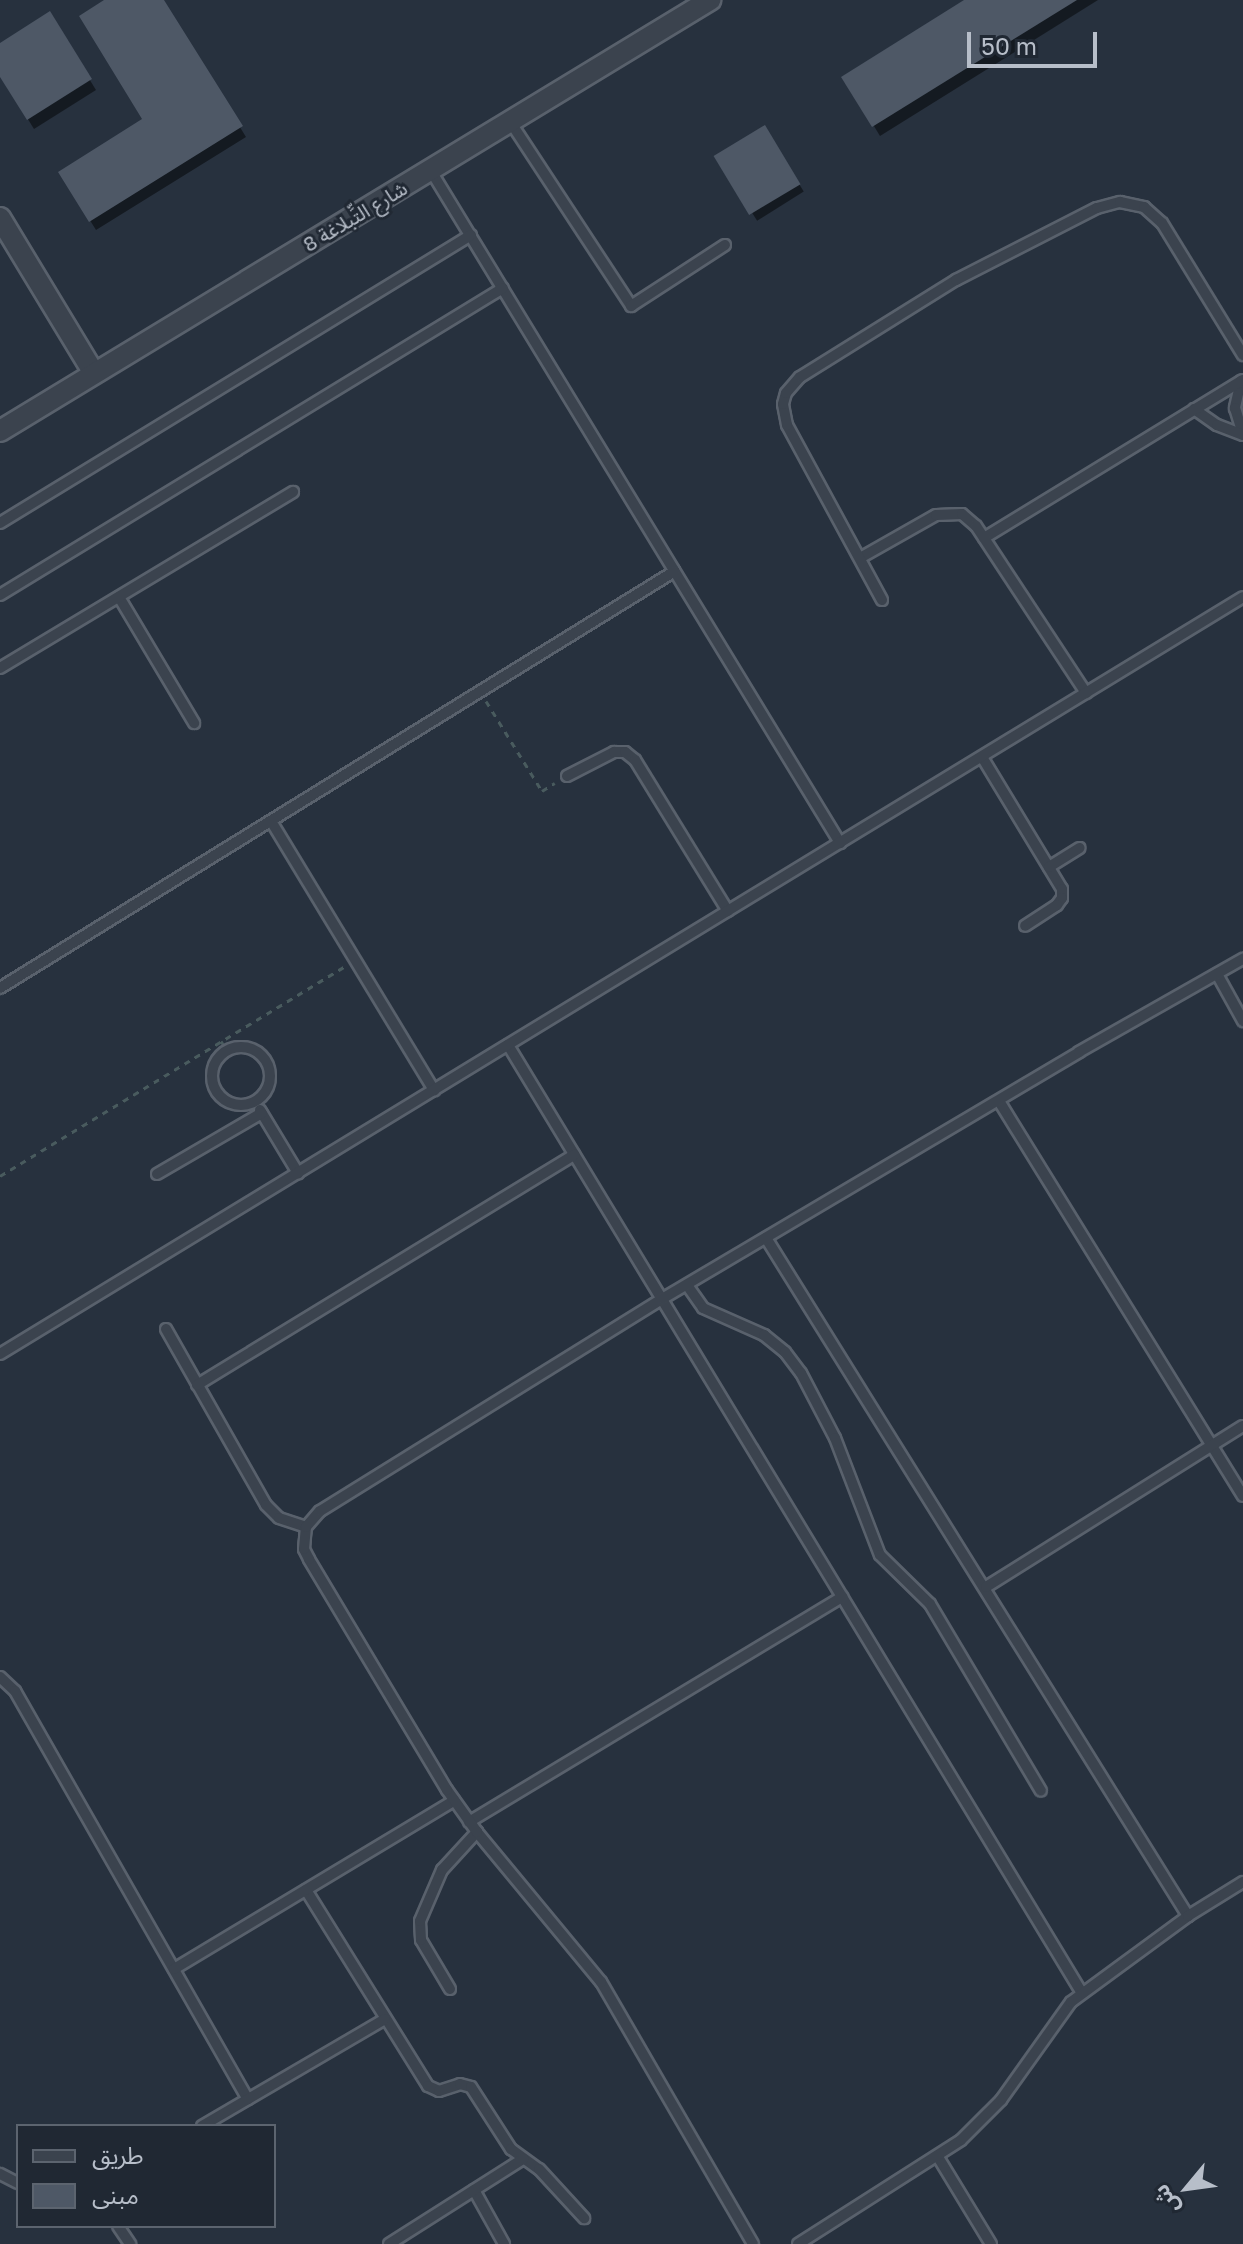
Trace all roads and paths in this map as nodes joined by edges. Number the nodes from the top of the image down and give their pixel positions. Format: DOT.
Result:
graph roads {
  1 [pos="710,0"];
  2 [pos="511,123"];
  3 [pos="431,171"];
  4 [pos="0,218"];
  5 [pos="471,235"];
  6 [pos="725,245"];
  7 [pos="503,288"];
  8 [pos="1243,355"];
  9 [pos="94,373"];
  10 [pos="1242,381"];
  11 [pos="1194,409"];
  12 [pos="0,431"];
  13 [pos="1243,435"];
  14 [pos="293,492"];
  15 [pos="0,523"];
  16 [pos="984,538"];
  17 [pos="860,558"];
  18 [pos="675,571"];
  19 [pos="0,595"];
  20 [pos="119,597"];
  21 [pos="1243,597"];
  22 [pos="882,600"];
  23 [pos="0,668"];
  24 [pos="480,691"];
  25 [pos="1086,693"];
  26 [pos="194,723"];
  27 [pos="982,757"];
  28 [pos="567,776"];
  29 [pos="271,821"];
  30 [pos="840,843"];
  31 [pos="1079,848"];
  32 [pos="1049,867"];
  33 [pos="728,911"];
  34 [pos="1025,926"];
  35 [pos="1243,959"];
  36 [pos="355,960"];
  37 [pos="1217,974"];
  38 [pos="0,988"];
  39 [pos="1243,1021"];
  40 [pos="508,1045"];
  41 [pos="224,1046"];
  42 [pos="434,1090"];
  43 [pos="255,1101"];
  44 [pos="999,1101"];
  45 [pos="262,1113"];
  46 [pos="574,1155"];
  47 [pos="298,1173"];
  48 [pos="157,1174"];
  49 [pos="0,1176"];
  50 [pos="766,1238"];
  51 [pos="687,1285"];
  52 [pos="662,1299"];
  53 [pos="166,1329"];
  54 [pos="0,1354"];
  55 [pos="197,1385"];
  56 [pos="1243,1426"];
  57 [pos="1213,1445"];
  58 [pos="1243,1496"];
  59 [pos="306,1527"];
  60 [pos="986,1587"];
  61 [pos="842,1597"];
  62 [pos="0,1677"];
  63 [pos="1041,1791"];
  64 [pos="454,1801"];
  65 [pos="469,1822"];
  66 [pos="477,1832"];
  67 [pos="1243,1882"];
  68 [pos="306,1890"];
  69 [pos="1188,1916"];
  70 [pos="174,1969"];
  71 [pos="450,1989"];
  72 [pos="1082,1993"];
  73 [pos="385,2019"];
  74 [pos="248,2099"];
  75 [pos="205,2124"];
  76 [pos="938,2157"];
  77 [pos="523,2159"];
  78 [pos="474,2190"];
  79 [pos="584,2218"];
  80 [pos="389,2244"];
  81 [pos="504,2244"];
  82 [pos="753,2244"];
  83 [pos="798,2244"];
  84 [pos="991,2244"];
  1 -- 2 [label="street, شارع التِّبلاغة 8"];
  2 -- 3 [label="street, شارع التِّبلاغة 8"];
  2 -- 6 [label="lane"];
  3 -- 5 [label="lane"];
  3 -- 9 [label="street, شارع التِّبلاغة 8"];
  4 -- 9 [label="street"];
  5 -- 7 [label="lane"];
  5 -- 15 [label="lane"];
  7 -- 18 [label="lane"];
  7 -- 19 [label="lane"];
  8 -- 17 [label="lane"];
  9 -- 12 [label="street, شارع التِّبلاغة 8"];
  10 -- 11 [label="lane"];
  10 -- 13 [label="lane"];
  11 -- 13 [label="lane"];
  11 -- 16 [label="lane"];
  14 -- 20 [label="lane"];
  16 -- 17 [label="lane"];
  16 -- 25 [label="lane"];
  17 -- 22 [label="lane"];
  18 -- 24 [label="lane"];
  18 -- 30 [label="lane"];
  20 -- 23 [label="lane"];
  20 -- 26 [label="lane"];
  21 -- 25 [label="lane"];
  24 -- 28 [label="path"];
  24 -- 29 [label="lane"];
  25 -- 27 [label="lane"];
  27 -- 30 [label="lane"];
  27 -- 32 [label="lane"];
  28 -- 33 [label="lane"];
  29 -- 36 [label="lane"];
  29 -- 38 [label="lane"];
  30 -- 33 [label="lane"];
  31 -- 32 [label="lane"];
  32 -- 34 [label="lane"];
  33 -- 40 [label="lane"];
  35 -- 37 [label="lane"];
  36 -- 41 [label="path"];
  36 -- 42 [label="lane"];
  37 -- 39 [label="lane"];
  37 -- 44 [label="lane"];
  40 -- 42 [label="lane"];
  40 -- 46 [label="lane"];
  41 -- 43 [label="lane"];
  41 -- 43 [label="lane"];
  41 -- 49 [label="path"];
  42 -- 47 [label="lane"];
  43 -- 45 [label="lane"];
  44 -- 50 [label="lane"];
  44 -- 57 [label="lane"];
  45 -- 47 [label="lane"];
  45 -- 48 [label="lane"];
  46 -- 52 [label="lane"];
  46 -- 55 [label="lane"];
  47 -- 54 [label="lane"];
  50 -- 51 [label="lane"];
  50 -- 60 [label="lane"];
  51 -- 52 [label="lane"];
  51 -- 63 [label="lane"];
  52 -- 59 [label="lane"];
  52 -- 61 [label="lane"];
  53 -- 55 [label="lane"];
  55 -- 59 [label="lane"];
  56 -- 57 [label="lane"];
  57 -- 58 [label="lane"];
  57 -- 60 [label="lane"];
  59 -- 64 [label="lane"];
  60 -- 69 [label="lane"];
  61 -- 65 [label="lane"];
  61 -- 72 [label="lane"];
  62 -- 70 [label="lane"];
  64 -- 65 [label="lane"];
  64 -- 68 [label="lane"];
  65 -- 66 [label="lane"];
  66 -- 71 [label="lane"];
  66 -- 82 [label="lane"];
  67 -- 69 [label="lane"];
  68 -- 70 [label="lane"];
  68 -- 73 [label="lane"];
  69 -- 72 [label="lane"];
  70 -- 74 [label="lane"];
  72 -- 76 [label="lane"];
  73 -- 74 [label="lane"];
  73 -- 77 [label="lane"];
  74 -- 75 [label="lane"];
  76 -- 83 [label="lane"];
  76 -- 84 [label="lane"];
  77 -- 78 [label="lane"];
  77 -- 79 [label="lane"];
  78 -- 80 [label="lane"];
  78 -- 81 [label="lane"];
}
